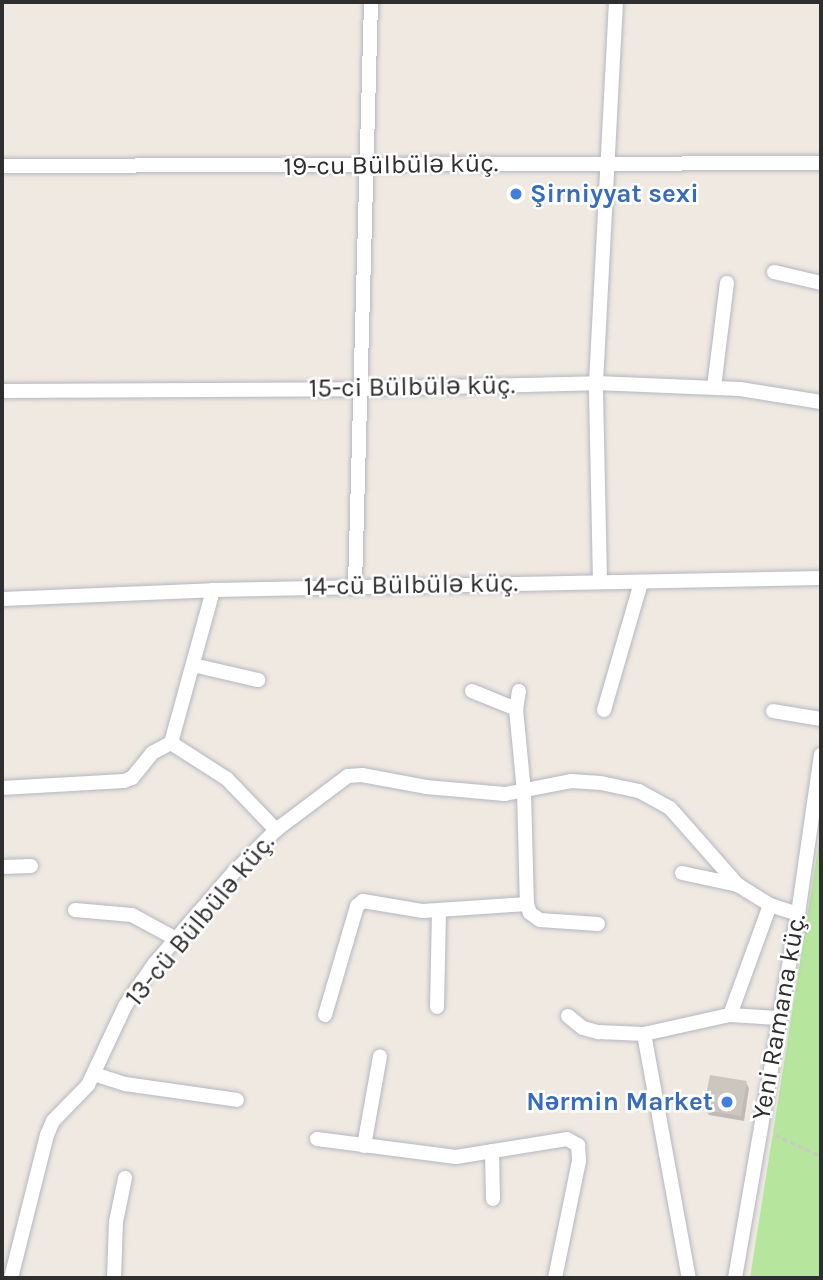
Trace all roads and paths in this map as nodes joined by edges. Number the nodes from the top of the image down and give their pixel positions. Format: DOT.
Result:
graph roads {
  1 [pos="371,2"];
  2 [pos="616,2"];
  3 [pos="608,162"];
  4 [pos="821,163"];
  5 [pos="2,166"];
  6 [pos="365,166"];
  7 [pos="774,272"];
  8 [pos="727,282"];
  9 [pos="821,283"];
  10 [pos="596,383"];
  11 [pos="714,387"];
  12 [pos="358,389"];
  13 [pos="2,391"];
  14 [pos="821,402"];
  15 [pos="821,578"];
  16 [pos="600,582"];
  17 [pos="641,583"];
  18 [pos="355,586"];
  19 [pos="213,590"];
  20 [pos="2,599"];
  21 [pos="193,665"];
  22 [pos="258,680"];
  23 [pos="472,691"];
  24 [pos="519,691"];
  25 [pos="516,709"];
  26 [pos="604,710"];
  27 [pos="773,711"];
  28 [pos="821,719"];
  29 [pos="171,743"];
  30 [pos="821,755"];
  31 [pos="2,788"];
  32 [pos="524,792"];
  33 [pos="276,830"];
  34 [pos="30,866"];
  35 [pos="2,867"];
  36 [pos="682,873"];
  37 [pos="738,885"];
  38 [pos="527,904"];
  39 [pos="770,905"];
  40 [pos="75,910"];
  41 [pos="439,911"];
  42 [pos="798,915"];
  43 [pos="598,924"];
  44 [pos="176,939"];
  45 [pos="437,1007"];
  46 [pos="325,1015"];
  47 [pos="730,1015"];
  48 [pos="568,1016"];
  49 [pos="778,1018"];
  50 [pos="644,1034"];
  51 [pos="380,1056"];
  52 [pos="94,1074"];
  53 [pos="237,1100"];
  54 [pos="759,1127"];
  55 [pos="317,1139"];
  56 [pos="364,1146"];
  57 [pos="492,1151"];
  58 [pos="821,1156"];
  59 [pos="125,1178"];
  60 [pos="493,1199"];
  61 [pos="11,1278"];
  62 [pos="114,1278"];
  63 [pos="555,1278"];
  64 [pos="689,1278"];
  65 [pos="735,1278"];
  1 -- 6 [label="street"];
  2 -- 3 [label="street"];
  3 -- 4 [label="street, 19-cu Bülbülə küç."];
  3 -- 6 [label="street, 19-cu Bülbülə küç."];
  3 -- 10 [label="street"];
  5 -- 6 [label="street, 19-cu Bülbülə küç."];
  6 -- 12 [label="street"];
  7 -- 9 [label="street"];
  8 -- 11 [label="street"];
  10 -- 11 [label="street, 15-ci Bülbülə küç."];
  10 -- 12 [label="street, 15-ci Bülbülə küç."];
  10 -- 16 [label="street"];
  11 -- 14 [label="street, 15-ci Bülbülə küç."];
  12 -- 13 [label="street, 15-ci Bülbülə küç."];
  12 -- 18 [label="street"];
  15 -- 17 [label="street, 14-cü Bülbülə küç."];
  16 -- 17 [label="street, 14-cü Bülbülə küç."];
  16 -- 18 [label="street, 14-cü Bülbülə küç."];
  17 -- 26 [label="street"];
  18 -- 19 [label="street, 14-cü Bülbülə küç."];
  19 -- 20 [label="street, 14-cü Bülbülə küç."];
  19 -- 21 [label="street"];
  21 -- 22 [label="street"];
  21 -- 29 [label="street"];
  23 -- 25 [label="street"];
  24 -- 25 [label="street"];
  25 -- 32 [label="street"];
  27 -- 28 [label="street"];
  29 -- 31 [label="street"];
  29 -- 33 [label="street"];
  30 -- 42 [label="street, Yeni Ramana küç."];
  32 -- 33 [label="street, 13-cü Bülbülə küç."];
  32 -- 37 [label="street, 13-cü Bülbülə küç."];
  32 -- 38 [label="street"];
  33 -- 44 [label="street, 13-cü Bülbülə küç."];
  34 -- 35 [label="street"];
  36 -- 37 [label="street"];
  37 -- 39 [label="street, 13-cü Bülbülə küç."];
  38 -- 41 [label="street"];
  38 -- 43 [label="street"];
  39 -- 42 [label="street, 13-cü Bülbülə küç."];
  39 -- 47 [label="street"];
  40 -- 44 [label="street"];
  41 -- 45 [label="street"];
  41 -- 46 [label="street"];
  42 -- 49 [label="street, Yeni Ramana küç."];
  44 -- 52 [label="street, 13-cü Bülbülə küç."];
  47 -- 49 [label="street"];
  47 -- 50 [label="street"];
  48 -- 50 [label="street"];
  49 -- 54 [label="street, Yeni Ramana küç."];
  50 -- 64 [label="street"];
  51 -- 56 [label="street"];
  52 -- 53 [label="street"];
  52 -- 61 [label="street, 13-cü Bülbülə küç."];
  54 -- 58 [label="path"];
  54 -- 65 [label="street, Yeni Ramana küç."];
  55 -- 56 [label="street"];
  56 -- 57 [label="street"];
  57 -- 60 [label="street"];
  57 -- 63 [label="street"];
  59 -- 62 [label="street"];
}
